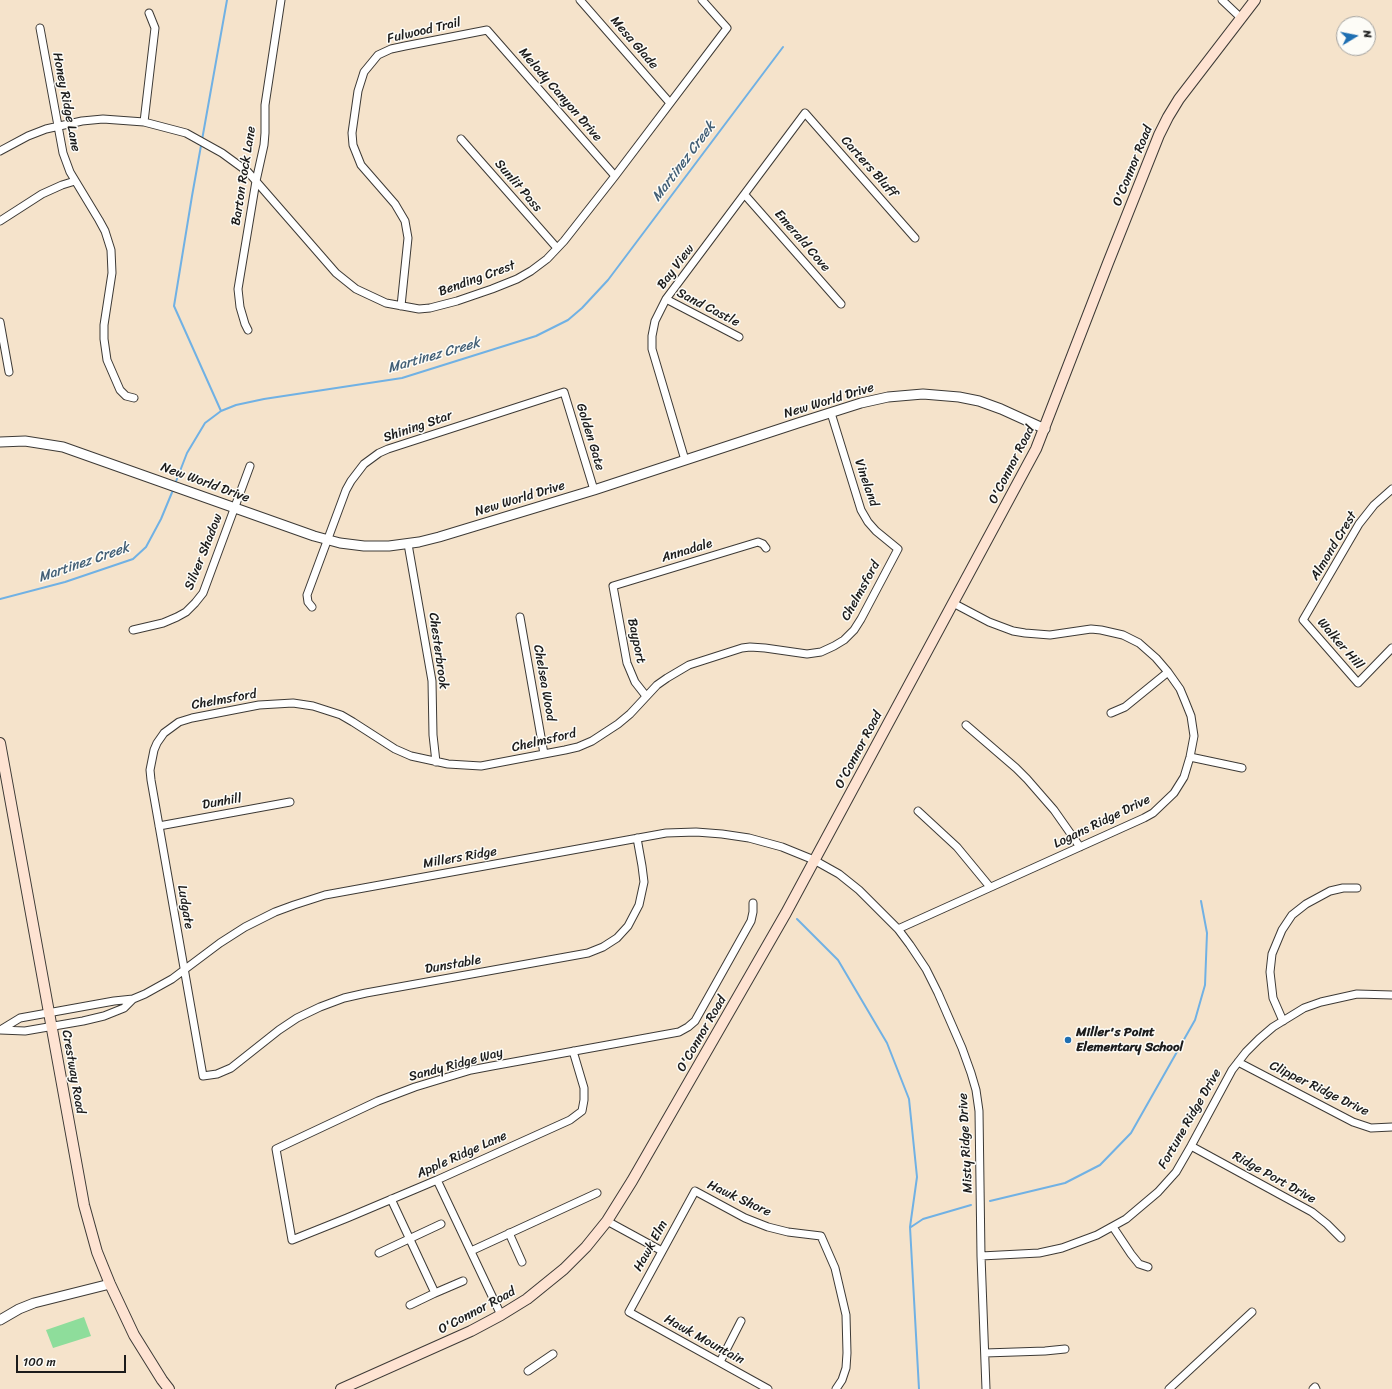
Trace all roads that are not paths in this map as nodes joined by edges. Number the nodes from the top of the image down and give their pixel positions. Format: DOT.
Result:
graph roads {
  1 [pos="281,0"];
  2 [pos="580,0"];
  3 [pos="702,0"];
  4 [pos="1222,0"];
  5 [pos="1255,0"];
  6 [pos="149,14"];
  7 [pos="1241,18"];
  8 [pos="40,28"];
  9 [pos="487,30"];
  10 [pos="670,103"];
  11 [pos="805,113"];
  12 [pos="144,122"];
  13 [pos="58,126"];
  14 [pos="461,139"];
  15 [pos="0,151"];
  16 [pos="615,176"];
  17 [pos="75,181"];
  18 [pos="256,181"];
  19 [pos="745,195"];
  20 [pos="0,221"];
  21 [pos="915,238"];
  22 [pos="557,248"];
  23 [pos="666,300"];
  24 [pos="841,304"];
  25 [pos="401,306"];
  26 [pos="0,322"];
  27 [pos="248,330"];
  28 [pos="739,337"];
  29 [pos="9,372"];
  30 [pos="564,392"];
  31 [pos="134,398"];
  32 [pos="831,413"];
  33 [pos="1045,429"];
  34 [pos="0,442"];
  35 [pos="685,460"];
  36 [pos="250,466"];
  37 [pos="1392,489"];
  38 [pos="594,490"];
  39 [pos="235,508"];
  40 [pos="327,539"];
  41 [pos="408,544"];
  42 [pos="766,548"];
  43 [pos="898,549"];
  44 [pos="613,586"];
  45 [pos="953,603"];
  46 [pos="312,607"];
  47 [pos="520,617"];
  48 [pos="1303,620"];
  49 [pos="133,630"];
  50 [pos="1392,648"];
  51 [pos="1168,672"];
  52 [pos="646,696"];
  53 [pos="1111,713"];
  54 [pos="966,725"];
  55 [pos="157,742"];
  56 [pos="0,743"];
  57 [pos="544,754"];
  58 [pos="1190,757"];
  59 [pos="436,762"];
  60 [pos="1242,768"];
  61 [pos="290,802"];
  62 [pos="918,811"];
  63 [pos="159,826"];
  64 [pos="637,838"];
  65 [pos="1080,847"];
  66 [pos="814,860"];
  67 [pos="990,887"];
  68 [pos="1357,888"];
  69 [pos="753,903"];
  70 [pos="898,929"];
  71 [pos="184,971"];
  72 [pos="1392,995"];
  73 [pos="133,999"];
  74 [pos="85,1006"];
  75 [pos="50,1012"];
  76 [pos="88,1020"];
  77 [pos="1283,1021"];
  78 [pos="52,1027"];
  79 [pos="1,1030"];
  80 [pos="652,1037"];
  81 [pos="653,1045"];
  82 [pos="573,1051"];
  83 [pos="1238,1062"];
  84 [pos="203,1076"];
  85 [pos="1392,1127"];
  86 [pos="1191,1146"];
  87 [pos="438,1180"];
  88 [pos="695,1191"];
  89 [pos="597,1193"];
  90 [pos="392,1199"];
  91 [pos="607,1221"];
  92 [pos="441,1224"];
  93 [pos="1113,1227"];
  94 [pos="509,1233"];
  95 [pos="410,1238"];
  96 [pos="1341,1238"];
  97 [pos="292,1240"];
  98 [pos="471,1251"];
  99 [pos="662,1251"];
  100 [pos="379,1253"];
  101 [pos="981,1256"];
  102 [pos="522,1262"];
  103 [pos="1148,1267"];
  104 [pos="463,1281"];
  105 [pos="110,1284"];
  106 [pos="435,1293"];
  107 [pos="410,1305"];
  108 [pos="629,1312"];
  109 [pos="1252,1312"];
  110 [pos="501,1315"];
  111 [pos="0,1320"];
  112 [pos="741,1321"];
  113 [pos="1065,1349"];
  114 [pos="985,1353"];
  115 [pos="553,1354"];
  116 [pos="720,1362"];
  117 [pos="528,1371"];
  118 [pos="169,1389"];
  119 [pos="341,1389"];
  120 [pos="768,1389"];
  121 [pos="836,1389"];
  122 [pos="986,1389"];
  123 [pos="1169,1389"];
  1 -- 18 [label="street, Barton Rock Lane"];
  2 -- 10 [label="street, Mesa Glade"];
  3 -- 10 [label="street, Bending Crest"];
  4 -- 7 [label="street"];
  5 -- 7 [label="main road, O'Connor Road"];
  6 -- 12 [label="street"];
  7 -- 33 [label="main road, O'Connor Road"];
  8 -- 13 [label="street, Honey Ridge Lane"];
  9 -- 16 [label="street, Melody Canyon Drive"];
  9 -- 25 [label="street, Fulwood Trail"];
  10 -- 16 [label="street, Bending Crest"];
  11 -- 19 [label="street, Bay View"];
  11 -- 21 [label="street, Carters Bluff"];
  12 -- 13 [label="street, Bending Crest"];
  12 -- 18 [label="street, Bending Crest"];
  13 -- 15 [label="street, Bending Crest"];
  13 -- 17 [label="street, Honey Ridge Lane"];
  14 -- 22 [label="street, Sunlit Pass"];
  16 -- 22 [label="street, Bending Crest"];
  17 -- 20 [label="street"];
  17 -- 31 [label="street, Honey Ridge Lane"];
  18 -- 25 [label="street, Bending Crest"];
  18 -- 27 [label="street, Barton Rock Lane"];
  19 -- 23 [label="street, Bay View"];
  19 -- 24 [label="street, Emerald Cove"];
  22 -- 25 [label="street, Bending Crest"];
  23 -- 28 [label="street, Sand Castle"];
  23 -- 35 [label="street, Bay View"];
  26 -- 29 [label="street"];
  30 -- 38 [label="street, Golden Gate"];
  30 -- 40 [label="street, Shining Star"];
  32 -- 33 [label="street, New World Drive"];
  32 -- 35 [label="street, New World Drive"];
  32 -- 43 [label="street, Vineland"];
  33 -- 45 [label="main road, O'Connor Road"];
  34 -- 39 [label="street, New World Drive"];
  35 -- 38 [label="street, New World Drive"];
  36 -- 39 [label="street, Silver Shadow"];
  37 -- 48 [label="street, Almond Crest"];
  38 -- 41 [label="street, New World Drive"];
  39 -- 40 [label="street, New World Drive"];
  39 -- 49 [label="street, Silver Shadow"];
  40 -- 41 [label="street, New World Drive"];
  40 -- 46 [label="street, Shining Star"];
  41 -- 59 [label="street, Chesterbrook"];
  42 -- 44 [label="street, Annadale"];
  43 -- 52 [label="street, Chelmsford"];
  44 -- 52 [label="street, Bayport"];
  45 -- 51 [label="street, Logans Ridge Drive"];
  45 -- 66 [label="main road, O'Connor Road"];
  47 -- 57 [label="street, Chelsea Wood"];
  48 -- 50 [label="street, Walker Hill"];
  51 -- 53 [label="street"];
  51 -- 58 [label="street, Logans Ridge Drive"];
  52 -- 57 [label="street, Chelmsford"];
  54 -- 65 [label="street"];
  55 -- 59 [label="street, Chelmsford"];
  55 -- 63 [label="street, Ludgate"];
  56 -- 75 [label="main road, Crestway Road"];
  57 -- 59 [label="street, Chelmsford"];
  58 -- 60 [label="street"];
  58 -- 65 [label="street, Logans Ridge Drive"];
  61 -- 63 [label="street, Dunhill"];
  62 -- 67 [label="street"];
  63 -- 71 [label="street, Ludgate"];
  64 -- 66 [label="street, Millers Ridge"];
  64 -- 71 [label="street, Millers Ridge"];
  64 -- 84 [label="street, Dunstable"];
  65 -- 67 [label="street, Logans Ridge Drive"];
  66 -- 70 [label="street, Misty Ridge Drive"];
  66 -- 91 [label="main road, O'Connor Road"];
  67 -- 70 [label="street, Logans Ridge Drive"];
  68 -- 77 [label="street"];
  69 -- 80 [label="street, Sandy Ridge Way"];
  70 -- 101 [label="street, Misty Ridge Drive"];
  71 -- 73 [label="street, Millers Ridge"];
  71 -- 84 [label="street, Ludgate"];
  72 -- 77 [label="street, Fortune Ridge Drive"];
  73 -- 74 [label="street, Millers Ridge"];
  73 -- 76 [label="street, Millers Ridge"];
  74 -- 75 [label="street, Millers Ridge"];
  74 -- 76 [label="street"];
  75 -- 78 [label="main road, Crestway Road"];
  75 -- 79 [label="street, Millers Ridge"];
  76 -- 78 [label="street, Millers Ridge"];
  77 -- 83 [label="street, Fortune Ridge Drive"];
  78 -- 79 [label="street, Millers Ridge"];
  78 -- 105 [label="main road, Crestway Road"];
  80 -- 81 [label="street"];
  80 -- 82 [label="street, Sandy Ridge Way"];
  82 -- 87 [label="street, Apple Ridge Lane"];
  82 -- 97 [label="street, Sandy Ridge Way"];
  83 -- 85 [label="street, Clipper Ridge Drive"];
  83 -- 86 [label="street, Fortune Ridge Drive"];
  86 -- 93 [label="street, Fortune Ridge Drive"];
  86 -- 96 [label="street, Ridge Port Drive"];
  87 -- 90 [label="street, Apple Ridge Lane"];
  87 -- 98 [label="street"];
  88 -- 99 [label="street, Hawk Elm"];
  88 -- 121 [label="street, Hawk Shore"];
  89 -- 94 [label="street"];
  90 -- 95 [label="street"];
  90 -- 97 [label="street, Apple Ridge Lane"];
  91 -- 99 [label="street"];
  91 -- 110 [label="main road, O'Connor Road"];
  92 -- 95 [label="street"];
  93 -- 101 [label="street, Fortune Ridge Drive"];
  93 -- 103 [label="street"];
  94 -- 98 [label="street"];
  94 -- 102 [label="street"];
  95 -- 100 [label="street"];
  95 -- 106 [label="street"];
  98 -- 110 [label="street"];
  99 -- 108 [label="street, Hawk Elm"];
  101 -- 114 [label="street, Misty Ridge Drive"];
  104 -- 106 [label="street"];
  105 -- 111 [label="street"];
  105 -- 118 [label="main road, Crestway Road"];
  106 -- 107 [label="street"];
  108 -- 116 [label="street, Hawk Mountain"];
  109 -- 123 [label="street"];
  110 -- 119 [label="main road, O'Connor Road"];
  112 -- 116 [label="street"];
  113 -- 114 [label="street"];
  114 -- 122 [label="street, Misty Ridge Drive"];
  115 -- 117 [label="street"];
  116 -- 120 [label="street, Hawk Mountain"];
}
